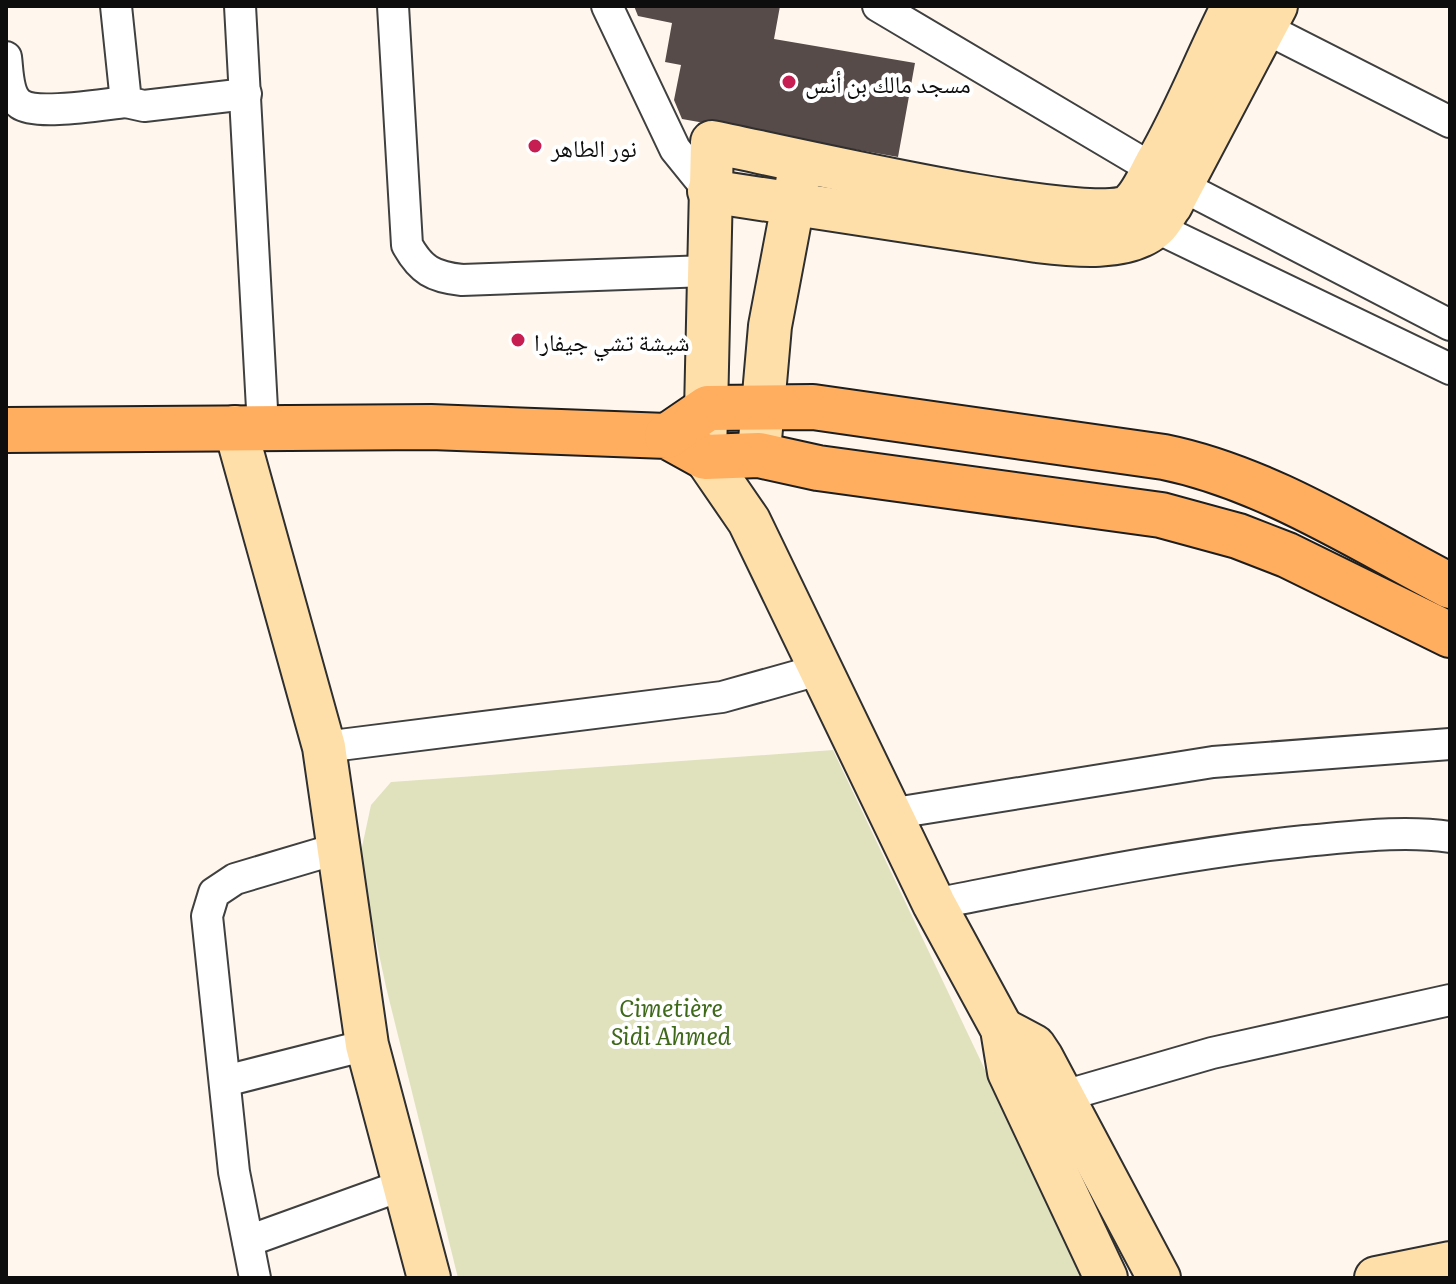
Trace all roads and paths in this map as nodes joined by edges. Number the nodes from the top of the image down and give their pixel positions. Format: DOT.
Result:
graph roads {
  1 [pos="116,6"];
  2 [pos="240,6"];
  3 [pos="393,6"];
  4 [pos="607,6"];
  5 [pos="878,6"];
  6 [pos="1245,11"];
  7 [pos="6,57"];
  8 [pos="246,94"];
  9 [pos="126,102"];
  10 [pos="1450,122"];
  11 [pos="693,146"];
  12 [pos="801,160"];
  13 [pos="1167,176"];
  14 [pos="709,191"];
  15 [pos="794,203"];
  16 [pos="1142,216"];
  17 [pos="707,271"];
  18 [pos="1450,325"];
  19 [pos="1450,369"];
  20 [pos="762,407"];
  21 [pos="708,408"];
  22 [pos="249,427"];
  23 [pos="6,430"];
  24 [pos="686,446"];
  25 [pos="759,455"];
  26 [pos="1198,464"];
  27 [pos="749,521"];
  28 [pos="1192,523"];
  29 [pos="1450,586"];
  30 [pos="1450,635"];
  31 [pos="822,669"];
  32 [pos="1450,744"];
  33 [pos="324,747"];
  34 [pos="889,814"];
  35 [pos="1450,837"];
  36 [pos="336,849"];
  37 [pos="934,904"];
  38 [pos="1450,1000"];
  39 [pos="367,1045"];
  40 [pos="225,1081"];
  41 [pos="1044,1101"];
  42 [pos="403,1185"];
  43 [pos="1119,1203"];
  44 [pos="1079,1220"];
  45 [pos="248,1241"];
  46 [pos="1428,1270"];
  47 [pos="255,1278"];
  48 [pos="429,1278"];
  49 [pos="1106,1278"];
  50 [pos="1159,1278"];
  51 [pos="1376,1278"];
  1 -- 9 [label="street"];
  2 -- 8 [label="street"];
  3 -- 17 [label="street"];
  4 -- 11 [label="street"];
  5 -- 13 [label="street"];
  6 -- 10 [label="street"];
  6 -- 13 [label="street"];
  7 -- 9 [label="street"];
  8 -- 9 [label="street"];
  8 -- 22 [label="street"];
  11 -- 12 [label="street"];
  11 -- 14 [label="street"];
  12 -- 15 [label="street"];
  12 -- 16 [label="street"];
  13 -- 16 [label="street"];
  13 -- 18 [label="street"];
  14 -- 15 [label="street"];
  14 -- 17 [label="street"];
  15 -- 16 [label="street"];
  15 -- 20 [label="street"];
  16 -- 19 [label="street"];
  17 -- 21 [label="street"];
  20 -- 21 [label="main road"];
  20 -- 25 [label="street"];
  20 -- 26 [label="main road"];
  21 -- 24 [label="main road"];
  22 -- 23 [label="main road"];
  22 -- 24 [label="main road"];
  22 -- 33 [label="street"];
  24 -- 25 [label="main road"];
  24 -- 27 [label="street"];
  25 -- 27 [label="street"];
  25 -- 28 [label="main road"];
  26 -- 28 [label="main road"];
  26 -- 29 [label="main road"];
  27 -- 31 [label="street"];
  28 -- 30 [label="main road"];
  31 -- 33 [label="street"];
  31 -- 34 [label="street"];
  32 -- 34 [label="street"];
  33 -- 36 [label="street"];
  34 -- 37 [label="street"];
  35 -- 37 [label="street"];
  36 -- 39 [label="street"];
  36 -- 40 [label="street"];
  37 -- 41 [label="street"];
  38 -- 41 [label="street"];
  39 -- 40 [label="street"];
  39 -- 42 [label="street"];
  40 -- 45 [label="street"];
  41 -- 43 [label="street"];
  41 -- 44 [label="street"];
  42 -- 45 [label="street"];
  42 -- 48 [label="street"];
  43 -- 44 [label="street"];
  43 -- 50 [label="street"];
  44 -- 49 [label="street"];
  45 -- 47 [label="street"];
  46 -- 51 [label="street"];
}
